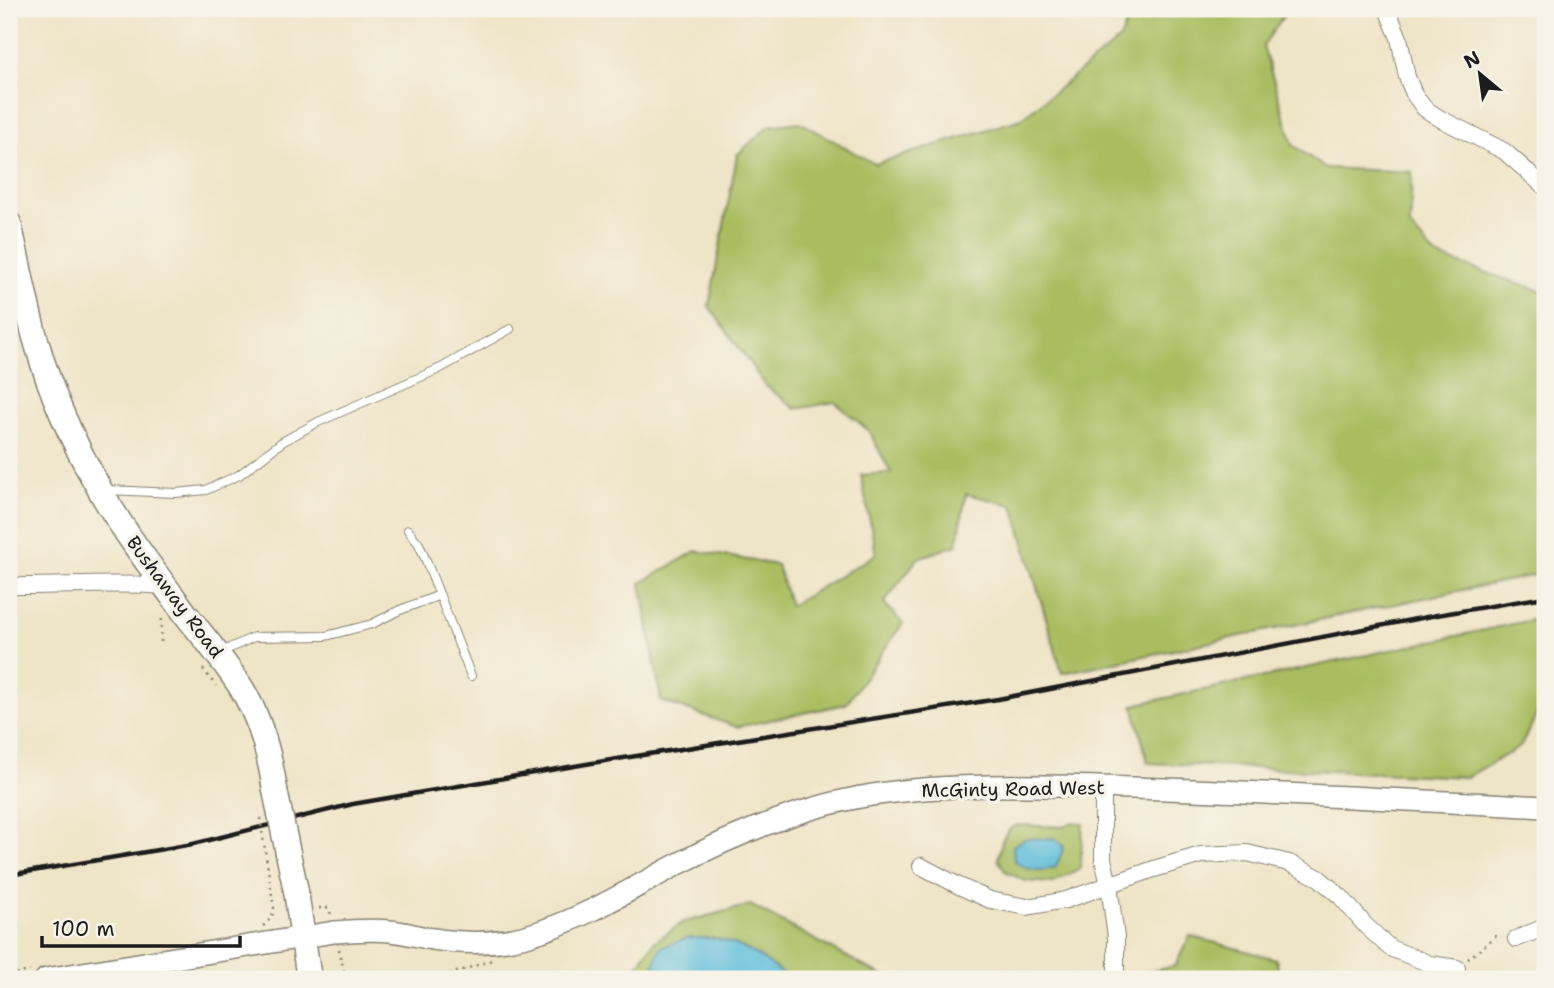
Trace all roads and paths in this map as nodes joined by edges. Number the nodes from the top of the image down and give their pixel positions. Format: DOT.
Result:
graph roads {
  1 [pos="1387,9"];
  2 [pos="1545,187"];
  3 [pos="9,224"];
  4 [pos="18,308"];
  5 [pos="510,329"];
  6 [pos="100,490"];
  7 [pos="408,530"];
  8 [pos="9,586"];
  9 [pos="165,586"];
  10 [pos="440,595"];
  11 [pos="217,654"];
  12 [pos="471,676"];
  13 [pos="209,677"];
  14 [pos="216,686"];
  15 [pos="1103,787"];
  16 [pos="1545,807"];
  17 [pos="260,816"];
  18 [pos="277,851"];
  19 [pos="921,866"];
  20 [pos="1109,885"];
  21 [pos="274,913"];
  22 [pos="1545,927"];
  23 [pos="303,937"];
  24 [pos="1516,939"];
  25 [pos="341,957"];
  26 [pos="494,959"];
  27 [pos="1457,968"];
  28 [pos="82,976"];
  29 [pos="46,979"];
  30 [pos="309,979"];
  31 [pos="346,979"];
  32 [pos="436,979"];
  33 [pos="1116,979"];
  1 -- 2 [label="street"];
  3 -- 4 [label="main road, Bushaway Road"];
  4 -- 6 [label="main road, Bushaway Road"];
  5 -- 6 [label="lane"];
  6 -- 9 [label="main road, Bushaway Road"];
  7 -- 10 [label="lane"];
  8 -- 9 [label="street"];
  9 -- 11 [label="main road, Bushaway Road"];
  10 -- 11 [label="lane"];
  10 -- 12 [label="lane"];
  11 -- 18 [label="main road, Bushaway Road, bridge"];
  13 -- 14 [label="path"];
  15 -- 16 [label="main road, McGinty Road West"];
  15 -- 20 [label="street"];
  15 -- 23 [label="main road, McGinty Road West"];
  17 -- 18 [label="path, bridge"];
  18 -- 21 [label="path"];
  18 -- 23 [label="main road, Bushaway Road"];
  19 -- 20 [label="street"];
  20 -- 27 [label="street"];
  20 -- 33 [label="street"];
  22 -- 24 [label="street"];
  23 -- 28 [label="main road, McGinty Road West"];
  23 -- 30 [label="main road, Bushaway Road"];
  24 -- 27 [label="path"];
  25 -- 31 [label="path"];
  26 -- 32 [label="path"];
  28 -- 29 [label="main road, McGinty Road West"];
}
